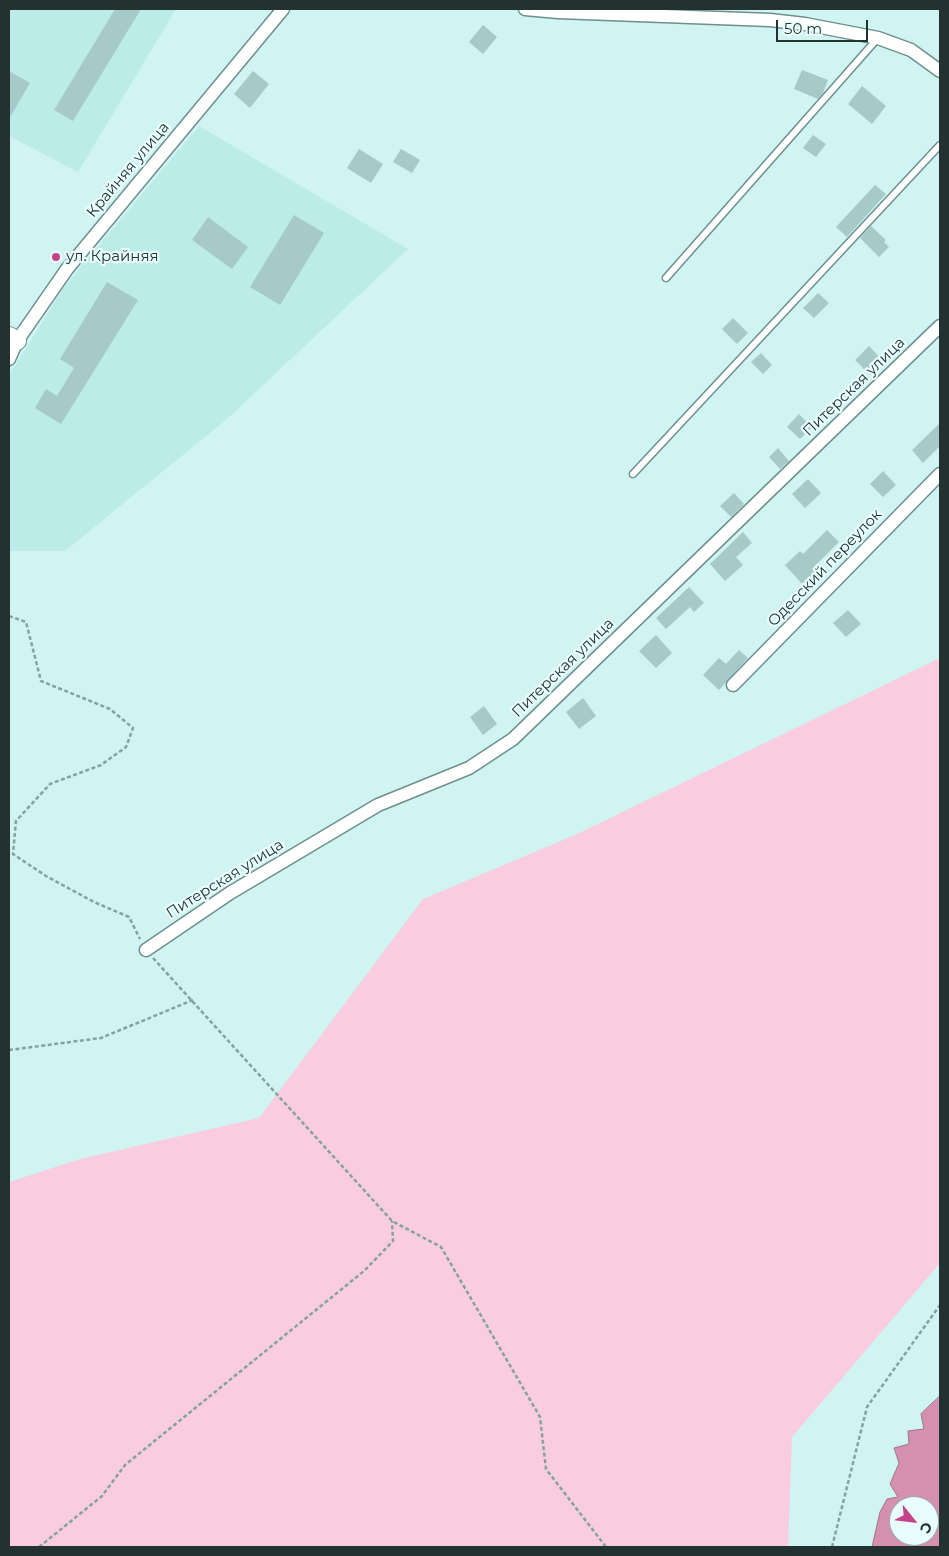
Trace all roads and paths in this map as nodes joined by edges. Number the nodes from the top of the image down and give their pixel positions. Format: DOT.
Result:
graph roads {
  1 [pos="283,9"];
  2 [pos="525,9"];
  3 [pos="878,38"];
  4 [pos="940,71"];
  5 [pos="940,145"];
  6 [pos="666,278"];
  7 [pos="940,326"];
  8 [pos="13,338"];
  9 [pos="9,359"];
  10 [pos="633,474"];
  11 [pos="940,474"];
  12 [pos="9,616"];
  13 [pos="733,685"];
  14 [pos="146,950"];
  15 [pos="192,1000"];
  16 [pos="9,1050"];
  17 [pos="392,1221"];
  18 [pos="940,1306"];
  19 [pos="39,1547"];
  20 [pos="606,1547"];
  21 [pos="832,1547"];
  1 -- 8 [label="street, Крайняя улица"];
  2 -- 3 [label="street"];
  3 -- 4 [label="street"];
  3 -- 6 [label="lane"];
  5 -- 10 [label="lane"];
  7 -- 14 [label="street, Питерская улица"];
  8 -- 9 [label="street, Крайняя улица"];
  11 -- 13 [label="street, Одесский переулок"];
  12 -- 14 [label="path"];
  14 -- 15 [label="path"];
  15 -- 16 [label="path"];
  15 -- 17 [label="path"];
  17 -- 19 [label="path"];
  17 -- 20 [label="path"];
  18 -- 21 [label="path"];
}
